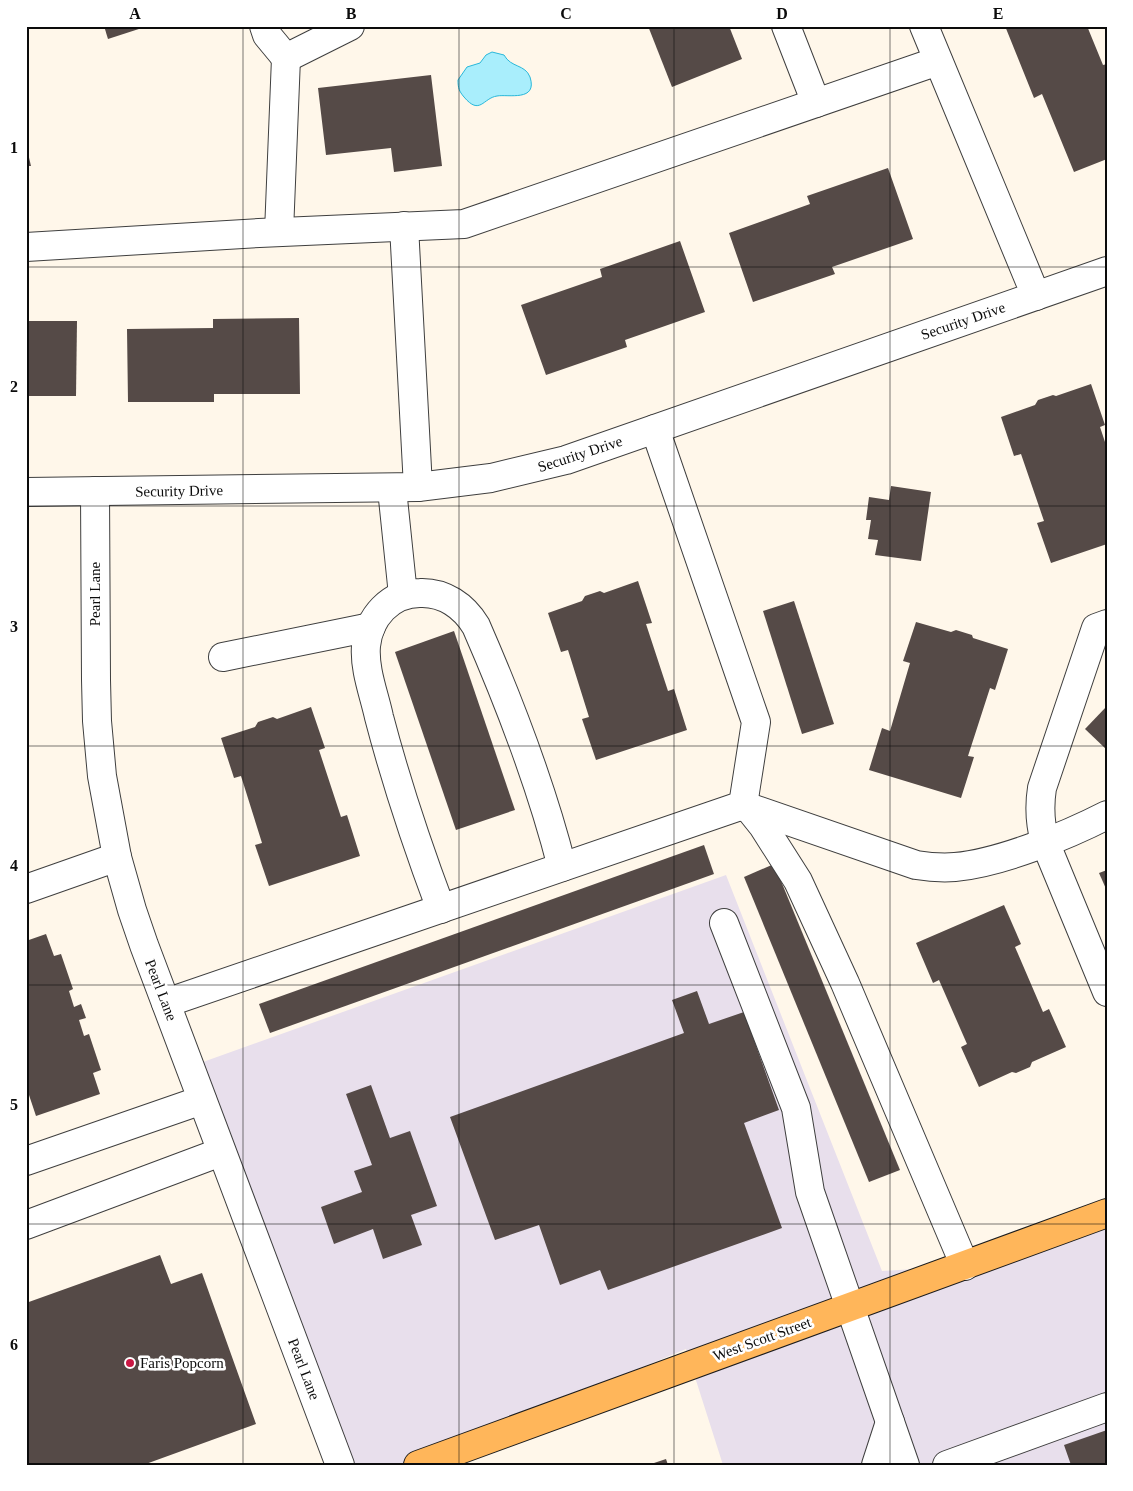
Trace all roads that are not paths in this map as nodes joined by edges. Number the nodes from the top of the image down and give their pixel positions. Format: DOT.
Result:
graph roads {
  1 [pos="264,26"];
  2 [pos="350,26"];
  3 [pos="786,26"];
  4 [pos="924,26"];
  5 [pos="286,58"];
  6 [pos="938,61"];
  7 [pos="816,103"];
  8 [pos="404,226"];
  9 [pos="279,232"];
  10 [pos="26,247"];
  11 [pos="1107,270"];
  12 [pos="1036,296"];
  13 [pos="656,429"];
  14 [pos="405,488"];
  15 [pos="95,491"];
  16 [pos="26,492"];
  17 [pos="403,595"];
  18 [pos="1107,624"];
  19 [pos="371,627"];
  20 [pos="223,657"];
  21 [pos="743,805"];
  22 [pos="1107,815"];
  23 [pos="813,829"];
  24 [pos="1046,842"];
  25 [pos="117,857"];
  26 [pos="789,865"];
  27 [pos="562,867"];
  28 [pos="26,889"];
  29 [pos="441,908"];
  30 [pos="724,923"];
  31 [pos="1107,992"];
  32 [pos="166,1003"];
  33 [pos="202,1100"];
  34 [pos="221,1152"];
  35 [pos="26,1161"];
  36 [pos="1107,1213"];
  37 [pos="26,1225"];
  38 [pos="965,1266"];
  39 [pos="850,1307"];
  40 [pos="1107,1407"];
  41 [pos="890,1422"];
  42 [pos="340,1465"];
  43 [pos="418,1465"];
  44 [pos="876,1465"];
  45 [pos="905,1465"];
  46 [pos="947,1465"];
  1 -- 5 [label="street"];
  2 -- 5 [label="street"];
  3 -- 7 [label="street"];
  4 -- 6 [label="street"];
  5 -- 9 [label="street"];
  6 -- 7 [label="street"];
  6 -- 12 [label="street"];
  7 -- 8 [label="street"];
  8 -- 9 [label="street"];
  8 -- 14 [label="street"];
  9 -- 10 [label="street"];
  11 -- 12 [label="street, Security Drive"];
  12 -- 13 [label="street, Security Drive"];
  13 -- 14 [label="street, Security Drive"];
  13 -- 21 [label="street"];
  14 -- 15 [label="street, Security Drive"];
  14 -- 17 [label="street"];
  15 -- 16 [label="street, Security Drive"];
  15 -- 25 [label="street, Pearl Lane"];
  17 -- 19 [label="street"];
  17 -- 27 [label="street"];
  18 -- 24 [label="street"];
  19 -- 20 [label="street"];
  19 -- 29 [label="street"];
  21 -- 23 [label="street"];
  21 -- 26 [label="street"];
  21 -- 27 [label="street"];
  22 -- 24 [label="street"];
  23 -- 24 [label="street"];
  23 -- 26 [label="street"];
  24 -- 31 [label="street"];
  25 -- 28 [label="street"];
  25 -- 32 [label="street, Pearl Lane"];
  26 -- 38 [label="street"];
  27 -- 29 [label="street"];
  29 -- 32 [label="street"];
  30 -- 39 [label="street"];
  32 -- 33 [label="street, Pearl Lane"];
  33 -- 34 [label="street, Pearl Lane"];
  33 -- 35 [label="street"];
  34 -- 37 [label="street"];
  34 -- 42 [label="street, Pearl Lane"];
  36 -- 38 [label="main road, West Scott Street"];
  38 -- 39 [label="main road, West Scott Street"];
  39 -- 41 [label="street"];
  39 -- 43 [label="main road, West Scott Street"];
  40 -- 46 [label="street"];
  41 -- 44 [label="street"];
  41 -- 45 [label="street"];
}
